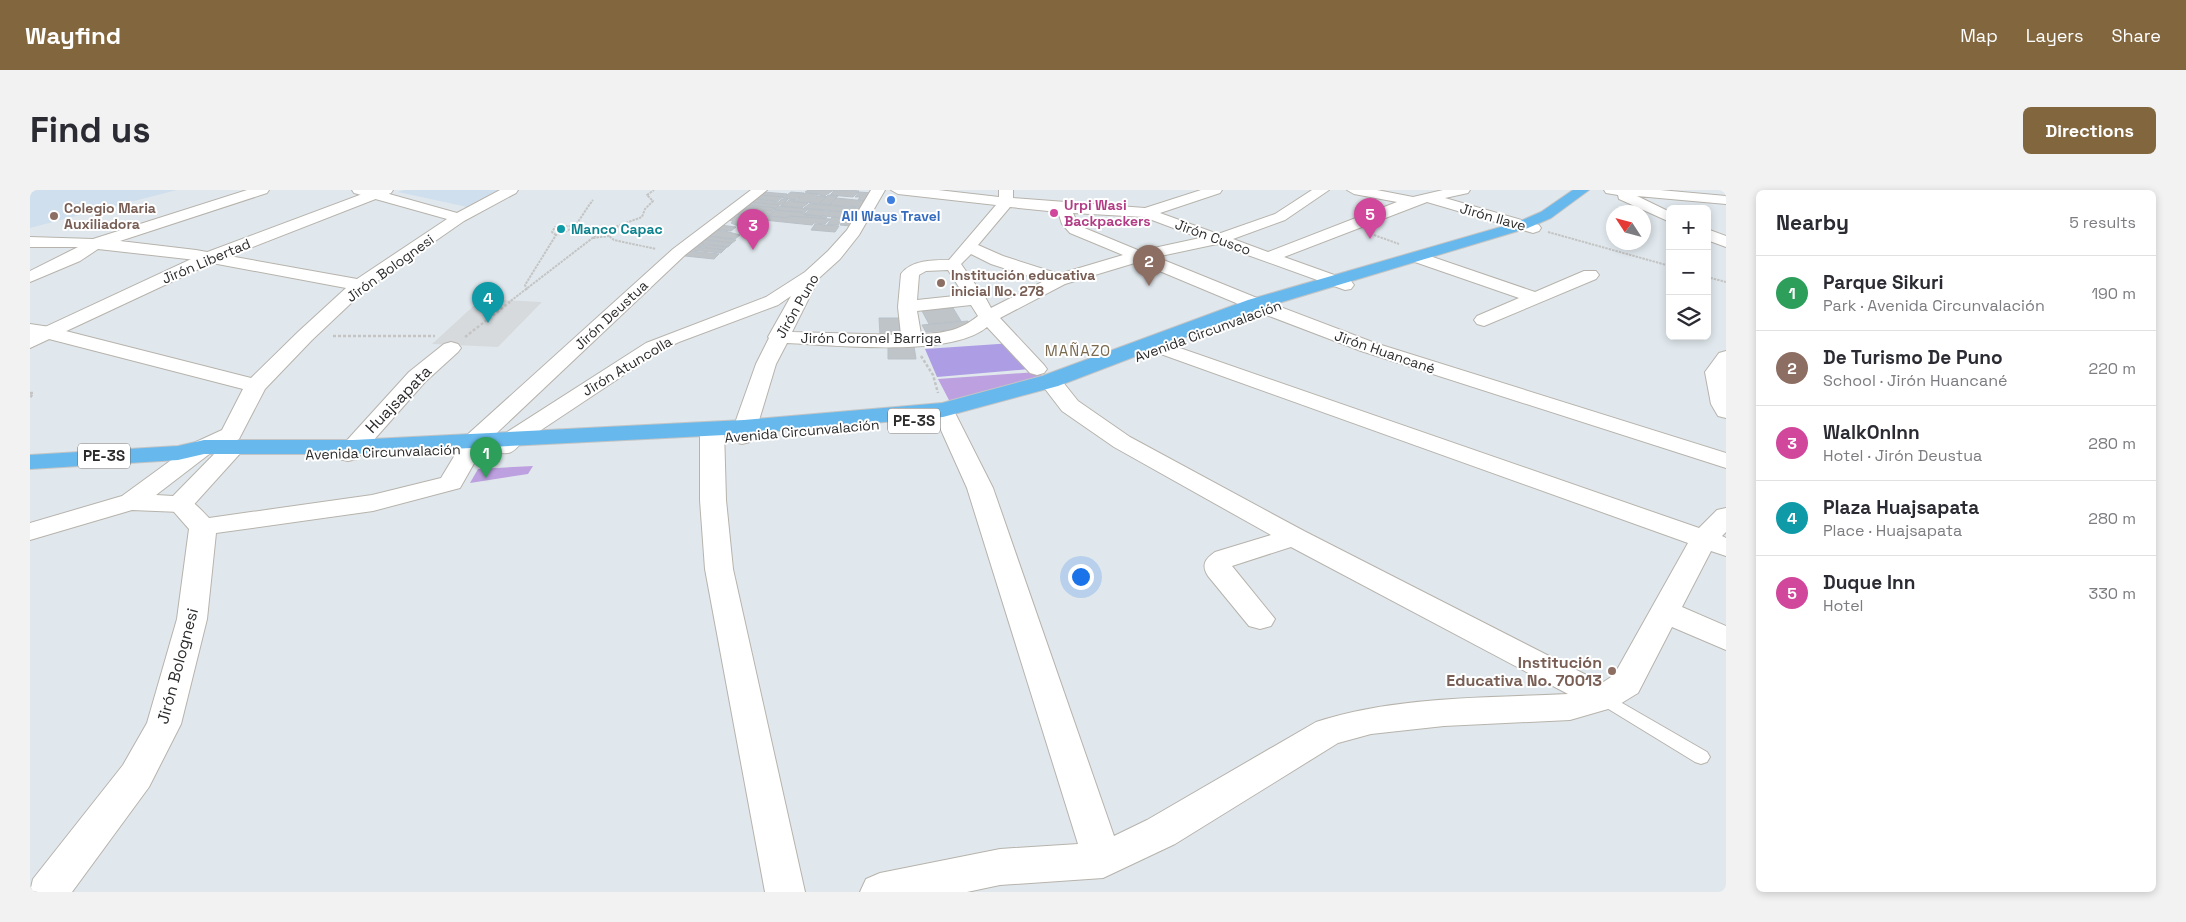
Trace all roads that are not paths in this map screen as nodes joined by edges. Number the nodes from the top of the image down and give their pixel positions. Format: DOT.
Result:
graph roads {
  1 [pos="262,190"];
  2 [pos="510,190"];
  3 [pos="760,190"];
  4 [pos="878,190"];
  5 [pos="898,190"];
  6 [pos="1215,190"];
  7 [pos="1322,190"];
  8 [pos="1354,190"];
  9 [pos="1463,190"];
  10 [pos="1582,190"];
  11 [pos="1596,190"];
  12 [pos="1611,190"];
  13 [pos="373,192"];
  14 [pos="1006,196"];
  15 [pos="1419,200"];
  16 [pos="1726,200"];
  17 [pos="1064,208"];
  18 [pos="1146,213"];
  19 [pos="1666,216"];
  20 [pos="459,218"];
  21 [pos="1528,227"];
  22 [pos="1711,236"];
  23 [pos="1218,239"];
  24 [pos="30,242"];
  25 [pos="1726,242"];
  26 [pos="96,243"];
  27 [pos="968,246"];
  28 [pos="1138,256"];
  29 [pos="1269,257"];
  30 [pos="1425,257"];
  31 [pos="208,258"];
  32 [pos="953,265"];
  33 [pos="30,266"];
  34 [pos="1590,275"];
  35 [pos="811,276"];
  36 [pos="30,277"];
  37 [pos="1059,280"];
  38 [pos="1339,283"];
  39 [pos="360,285"];
  40 [pos="1533,298"];
  41 [pos="978,300"];
  42 [pos="907,307"];
  43 [pos="1261,307"];
  44 [pos="988,317"];
  45 [pos="1484,320"];
  46 [pos="40,331"];
  47 [pos="778,337"];
  48 [pos="912,341"];
  49 [pos="30,342"];
  50 [pos="444,342"];
  51 [pos="1156,346"];
  52 [pos="1726,357"];
  53 [pos="1047,379"];
  54 [pos="256,386"];
  55 [pos="1726,411"];
  56 [pos="945,414"];
  57 [pos="743,432"];
  58 [pos="711,434"];
  59 [pos="509,443"];
  60 [pos="473,444"];
  61 [pos="210,450"];
  62 [pos="351,450"];
  63 [pos="30,462"];
  64 [pos="1726,462"];
  65 [pos="130,502"];
  66 [pos="180,504"];
  67 [pos="203,527"];
  68 [pos="30,532"];
  69 [pos="1718,534"];
  70 [pos="1294,537"];
  71 [pos="1664,611"];
  72 [pos="1260,619"];
  73 [pos="1726,638"];
  74 [pos="1603,698"];
  75 [pos="1701,757"];
  76 [pos="1103,860"];
  77 [pos="47,892"];
  78 [pos="785,892"];
  79 [pos="880,892"];
  1 -- 26 [label="street"];
  2 -- 20 [label="street, Jirón Bolognesi"];
  3 -- 60 [label="street, Jirón Deustua"];
  4 -- 35 [label="street, Jirón Puno"];
  5 -- 14 [label="street, Jirón Cusco"];
  6 -- 18 [label="street"];
  7 -- 23 [label="street, Jirón Coronel Barriga"];
  8 -- 15 [label="street, Jirón Ilave"];
  9 -- 15 [label="street"];
  10 -- 21 [label="highway, Avenida Circunvalación / PE-3S"];
  11 -- 21 [label="highway, Avenida Circunvalación / PE-3S"];
  12 -- 16 [label="street"];
  12 -- 19 [label="street"];
  13 -- 20 [label="street"];
  13 -- 31 [label="street, Jirón Libertad"];
  14 -- 17 [label="street, Jirón Cusco"];
  14 -- 27 [label="street"];
  15 -- 21 [label="street, Jirón Ilave"];
  15 -- 29 [label="street"];
  17 -- 18 [label="street, Jirón Cusco"];
  17 -- 28 [label="street, Jirón Huancané"];
  18 -- 23 [label="street, Jirón Cusco"];
  20 -- 39 [label="street, Jirón Bolognesi"];
  21 -- 30 [label="highway, Avenida Circunvalación / PE-3S"];
  22 -- 25 [label="street"];
  23 -- 28 [label="street, Jirón Coronel Barriga"];
  23 -- 29 [label="street, Jirón Cusco"];
  24 -- 26 [label="street"];
  26 -- 31 [label="street"];
  26 -- 33 [label="street"];
  26 -- 36 [label="street"];
  27 -- 32 [label="street"];
  27 -- 37 [label="street"];
  28 -- 37 [label="street, Jirón Coronel Barriga"];
  28 -- 43 [label="street, Jirón Huancané"];
  29 -- 38 [label="street, Jirón Cusco"];
  30 -- 38 [label="highway, Avenida Circunvalación / PE-3S"];
  30 -- 40 [label="street"];
  31 -- 39 [label="street"];
  31 -- 46 [label="street, Jirón Libertad"];
  32 -- 41 [label="street"];
  32 -- 42 [label="street"];
  34 -- 40 [label="street"];
  35 -- 47 [label="street, Jirón Puno"];
  35 -- 59 [label="street, Jirón Atuncolla"];
  37 -- 44 [label="street, Jirón Coronel Barriga"];
  38 -- 43 [label="highway, Avenida Circunvalación / PE-3S"];
  39 -- 54 [label="street, Jirón Bolognesi"];
  40 -- 45 [label="street"];
  41 -- 42 [label="street"];
  41 -- 44 [label="street"];
  42 -- 48 [label="street"];
  43 -- 51 [label="highway, Avenida Circunvalación / PE-3S"];
  43 -- 64 [label="street, Jirón Huancané"];
  44 -- 48 [label="street, Jirón Coronel Barriga"];
  44 -- 53 [label="street"];
  46 -- 49 [label="street, Jirón Libertad"];
  46 -- 54 [label="street"];
  47 -- 48 [label="street, Jirón Coronel Barriga"];
  47 -- 57 [label="street, Jirón Puno"];
  50 -- 62 [label="street, Huajsapata"];
  51 -- 53 [label="highway, Avenida Circunvalación / PE-3S"];
  51 -- 69 [label="street"];
  52 -- 55 [label="street"];
  53 -- 56 [label="highway, Avenida Circunvalación / PE-3S"];
  53 -- 70 [label="street"];
  54 -- 61 [label="street, Jirón Bolognesi"];
  56 -- 57 [label="highway, Avenida Circunvalación / PE-3S"];
  56 -- 76 [label="street"];
  57 -- 58 [label="highway, Avenida Circunvalación / PE-3S"];
  58 -- 59 [label="highway, Avenida Circunvalación / PE-3S"];
  58 -- 78 [label="street"];
  59 -- 60 [label="highway, Avenida Circunvalación / PE-3S"];
  60 -- 62 [label="highway, Avenida Circunvalación / PE-3S"];
  60 -- 67 [label="street, Jirón Deustua"];
  61 -- 62 [label="highway, Avenida Circunvalación / PE-3S"];
  61 -- 63 [label="highway, Avenida Circunvalación / PE-3S"];
  61 -- 65 [label="street"];
  61 -- 66 [label="street, Jirón Bolognesi"];
  65 -- 66 [label="street"];
  65 -- 68 [label="street"];
  66 -- 67 [label="street"];
  67 -- 77 [label="street, Jirón Bolognesi"];
  69 -- 71 [label="street"];
  70 -- 72 [label="street"];
  70 -- 74 [label="street"];
  71 -- 73 [label="street"];
  71 -- 74 [label="street"];
  74 -- 75 [label="lane"];
  74 -- 76 [label="street"];
  76 -- 79 [label="street"];
}
